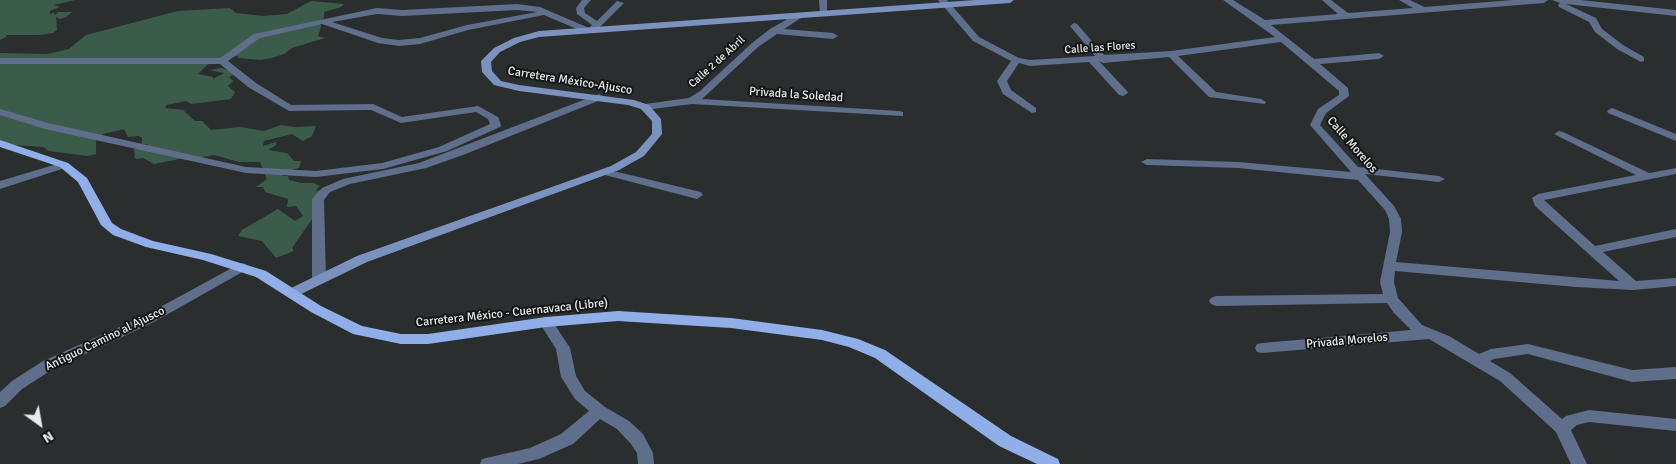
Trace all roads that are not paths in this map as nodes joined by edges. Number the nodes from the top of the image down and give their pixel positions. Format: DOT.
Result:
graph roads {
  1 [pos="587,0"];
  2 [pos="824,0"];
  3 [pos="1010,0"];
  4 [pos="1227,0"];
  5 [pos="1326,0"];
  6 [pos="1403,0"];
  7 [pos="1544,0"];
  8 [pos="1551,0"];
  9 [pos="1556,0"];
  10 [pos="944,2"];
  11 [pos="620,3"];
  12 [pos="1424,11"];
  13 [pos="546,13"];
  14 [pos="1676,13"];
  15 [pos="824,14"];
  16 [pos="798,16"];
  17 [pos="1347,17"];
  18 [pos="323,22"];
  19 [pos="1263,23"];
  20 [pos="1074,26"];
  21 [pos="592,28"];
  22 [pos="773,31"];
  23 [pos="833,36"];
  24 [pos="1282,39"];
  25 [pos="1171,54"];
  26 [pos="1379,56"];
  27 [pos="1641,58"];
  28 [pos="0,60"];
  29 [pos="1016,60"];
  30 [pos="1098,60"];
  31 [pos="222,61"];
  32 [pos="1312,62"];
  33 [pos="1122,93"];
  34 [pos="599,98"];
  35 [pos="692,101"];
  36 [pos="1260,102"];
  37 [pos="645,107"];
  38 [pos="1032,110"];
  39 [pos="1612,111"];
  40 [pos="0,112"];
  41 [pos="899,114"];
  42 [pos="1559,134"];
  43 [pos="1676,138"];
  44 [pos="1,144"];
  45 [pos="1147,162"];
  46 [pos="64,165"];
  47 [pos="1676,171"];
  48 [pos="605,172"];
  49 [pos="1359,174"];
  50 [pos="1649,177"];
  51 [pos="1439,179"];
  52 [pos="0,184"];
  53 [pos="697,195"];
  54 [pos="1676,233"];
  55 [pos="1594,250"];
  56 [pos="1390,266"];
  57 [pos="241,267"];
  58 [pos="319,279"];
  59 [pos="1676,282"];
  60 [pos="1633,286"];
  61 [pos="292,293"];
  62 [pos="1391,298"];
  63 [pos="1216,301"];
  64 [pos="546,322"];
  65 [pos="1431,334"];
  66 [pos="1262,348"];
  67 [pos="1479,361"];
  68 [pos="1676,373"];
  69 [pos="0,402"];
  70 [pos="599,411"];
  71 [pos="1676,425"];
  72 [pos="1562,428"];
  73 [pos="488,464"];
  74 [pos="646,464"];
  75 [pos="1052,464"];
  76 [pos="1579,464"];
  1 -- 21 [label="street"];
  2 -- 15 [label="street"];
  3 -- 10 [label="main road, Carretera México-Ajusco"];
  4 -- 19 [label="street, Calle Morelos"];
  5 -- 17 [label="street"];
  6 -- 12 [label="street"];
  7 -- 12 [label="street"];
  8 -- 27 [label="street"];
  9 -- 14 [label="street"];
  10 -- 15 [label="main road, Carretera México-Ajusco"];
  10 -- 29 [label="street, Calle las Flores"];
  11 -- 21 [label="street"];
  12 -- 17 [label="street"];
  13 -- 18 [label="street"];
  13 -- 18 [label="street"];
  13 -- 21 [label="street"];
  15 -- 16 [label="main road, Carretera México-Ajusco"];
  16 -- 21 [label="main road, Carretera México-Ajusco"];
  16 -- 22 [label="street, Calle 2 de Abril"];
  17 -- 19 [label="street"];
  18 -- 31 [label="street"];
  19 -- 24 [label="street, Calle Morelos"];
  20 -- 30 [label="street"];
  21 -- 34 [label="main road, Carretera México-Ajusco"];
  22 -- 23 [label="street"];
  22 -- 35 [label="street, Calle 2 de Abril"];
  24 -- 25 [label="street, Calle las Flores"];
  24 -- 32 [label="street, Calle Morelos"];
  25 -- 30 [label="street, Calle las Flores"];
  25 -- 36 [label="street"];
  26 -- 32 [label="street"];
  28 -- 31 [label="street"];
  29 -- 30 [label="street, Calle las Flores"];
  29 -- 38 [label="street"];
  30 -- 33 [label="street"];
  31 -- 40 [label="street"];
  32 -- 49 [label="street, Calle Morelos"];
  34 -- 37 [label="main road, Carretera México-Ajusco"];
  34 -- 58 [label="street"];
  35 -- 37 [label="street, Calle 2 de Abril"];
  35 -- 41 [label="street, Privada la Soledad"];
  37 -- 48 [label="main road, Carretera México-Ajusco"];
  39 -- 43 [label="street"];
  42 -- 50 [label="street"];
  44 -- 46 [label="main road, Carretera México - Cuernavaca (Libre)"];
  45 -- 49 [label="street"];
  46 -- 52 [label="street"];
  46 -- 57 [label="main road, Carretera México - Cuernavaca (Libre)"];
  47 -- 50 [label="street"];
  48 -- 53 [label="street"];
  48 -- 58 [label="main road, Carretera México-Ajusco"];
  49 -- 51 [label="street"];
  49 -- 56 [label="street, Calle Morelos"];
  50 -- 55 [label="street"];
  54 -- 55 [label="street"];
  55 -- 60 [label="street"];
  56 -- 60 [label="street"];
  56 -- 62 [label="street, Calle Morelos"];
  57 -- 61 [label="main road, Carretera México - Cuernavaca (Libre)"];
  57 -- 69 [label="street, Antiguo Camino al Ajusco"];
  58 -- 61 [label="main road, Carretera México-Ajusco"];
  59 -- 60 [label="street"];
  61 -- 64 [label="main road, Carretera México - Cuernavaca (Libre)"];
  62 -- 63 [label="street"];
  62 -- 65 [label="street"];
  64 -- 70 [label="street"];
  64 -- 75 [label="main road, Carretera México - Cuernavaca (Libre)"];
  65 -- 66 [label="street, Privada Morelos"];
  65 -- 67 [label="street"];
  67 -- 68 [label="street"];
  67 -- 72 [label="street"];
  70 -- 73 [label="street"];
  70 -- 74 [label="street"];
  71 -- 72 [label="street"];
  72 -- 76 [label="street"];
}
